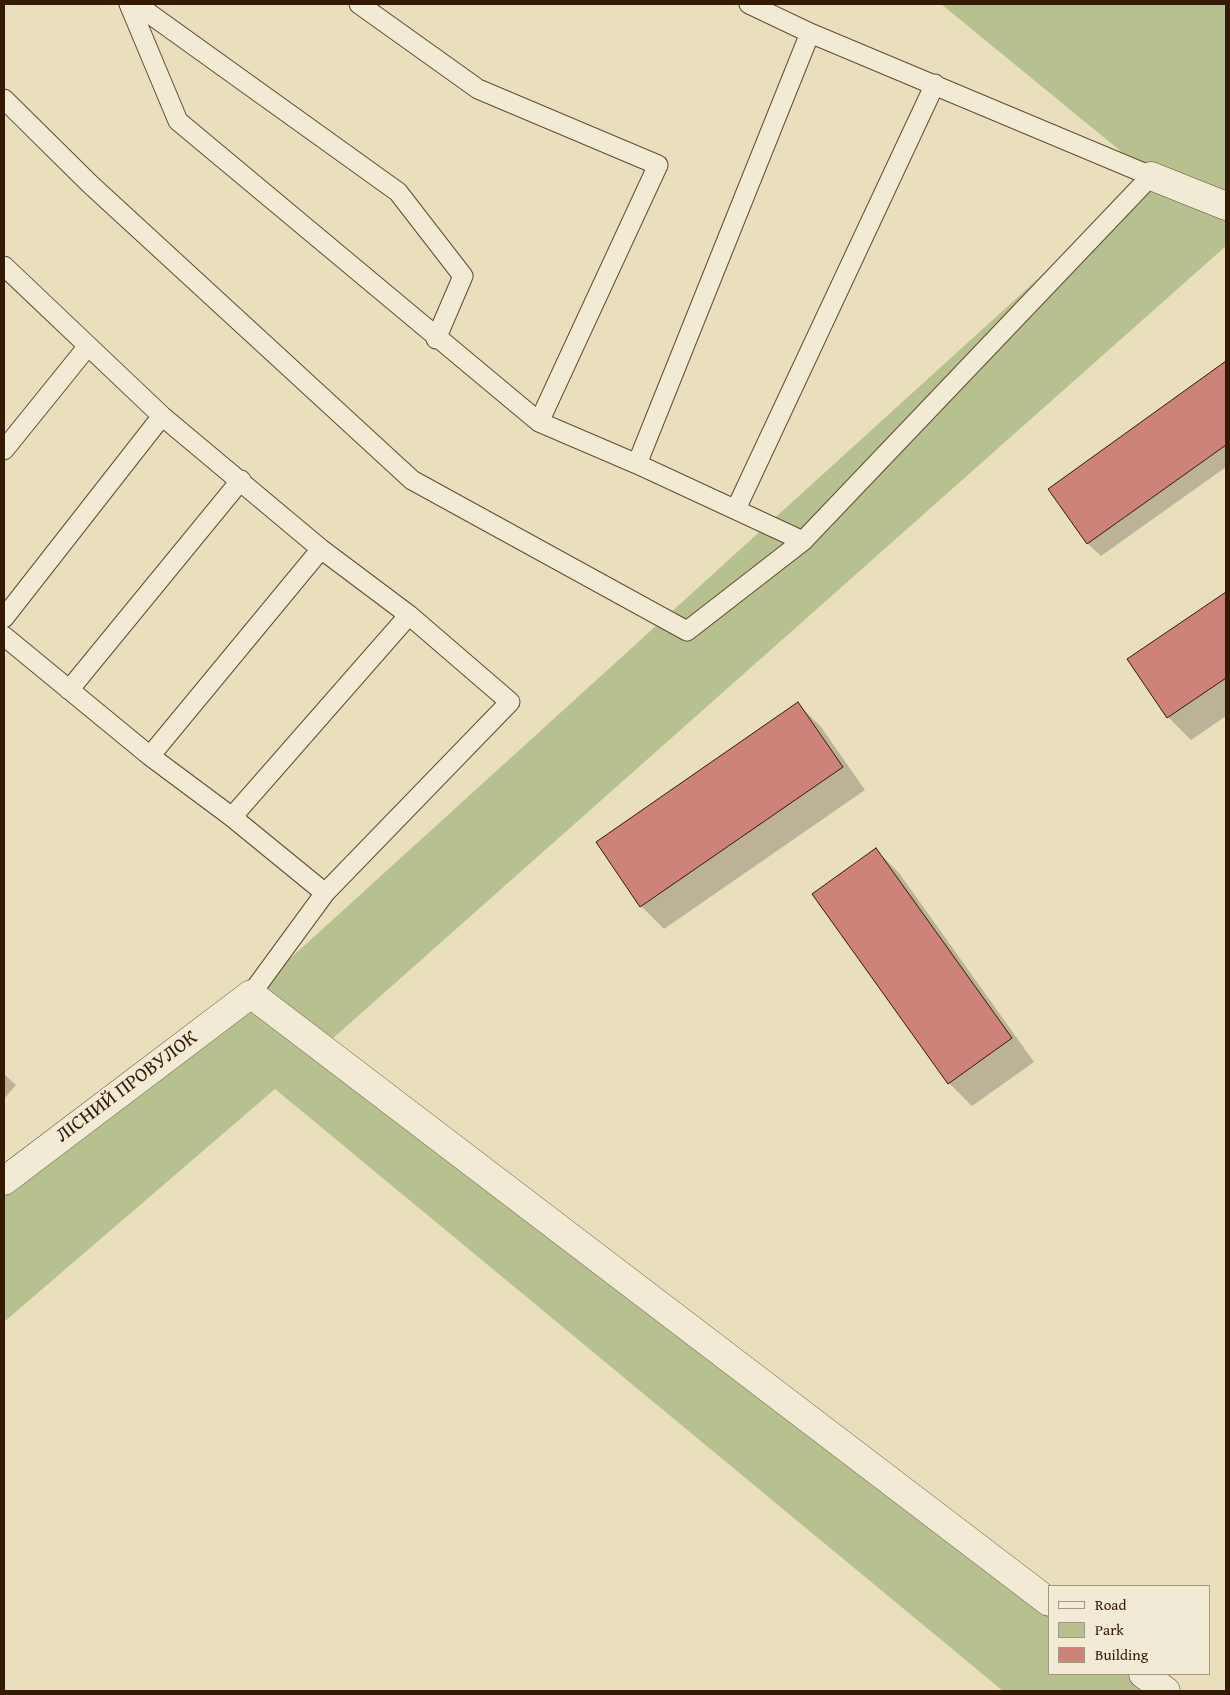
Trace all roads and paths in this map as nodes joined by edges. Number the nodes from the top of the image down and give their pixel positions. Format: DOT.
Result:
graph roads {
  1 [pos="129,4"];
  2 [pos="136,4"];
  3 [pos="359,4"];
  4 [pos="749,4"];
  5 [pos="810,33"];
  6 [pos="935,84"];
  7 [pos="4,99"];
  8 [pos="1151,176"];
  9 [pos="1226,206"];
  10 [pos="7,277"];
  11 [pos="436,338"];
  12 [pos="88,346"];
  13 [pos="162,416"];
  14 [pos="539,422"];
  15 [pos="4,450"];
  16 [pos="637,464"];
  17 [pos="241,480"];
  18 [pos="736,509"];
  19 [pos="803,542"];
  20 [pos="321,549"];
  21 [pos="409,615"];
  22 [pos="4,618"];
  23 [pos="4,636"];
  24 [pos="69,690"];
  25 [pos="150,756"];
  26 [pos="232,817"];
  27 [pos="326,893"];
  28 [pos="251,994"];
  29 [pos="8,1172"];
  30 [pos="1048,1601"];
  31 [pos="1144,1675"];
  32 [pos="1166,1691"];
  1 -- 11 [label="lane"];
  2 -- 11 [label="lane"];
  3 -- 14 [label="lane"];
  4 -- 5 [label="lane"];
  5 -- 6 [label="lane"];
  5 -- 16 [label="lane"];
  6 -- 8 [label="lane"];
  6 -- 18 [label="lane"];
  7 -- 19 [label="lane"];
  8 -- 9 [label="street"];
  8 -- 19 [label="lane"];
  10 -- 12 [label="lane"];
  11 -- 14 [label="lane"];
  12 -- 13 [label="lane"];
  12 -- 15 [label="lane"];
  13 -- 17 [label="lane"];
  13 -- 22 [label="lane"];
  14 -- 16 [label="lane"];
  16 -- 18 [label="lane"];
  17 -- 20 [label="lane"];
  17 -- 24 [label="lane"];
  18 -- 19 [label="lane"];
  20 -- 21 [label="lane"];
  20 -- 25 [label="lane"];
  21 -- 26 [label="lane"];
  21 -- 27 [label="lane"];
  23 -- 24 [label="lane"];
  24 -- 25 [label="lane"];
  25 -- 26 [label="lane"];
  26 -- 27 [label="lane"];
  27 -- 28 [label="lane"];
  28 -- 29 [label="street, ЛІСНИЙ ПРОВУЛОК"];
  28 -- 30 [label="street"];
  31 -- 32 [label="street"];
}
